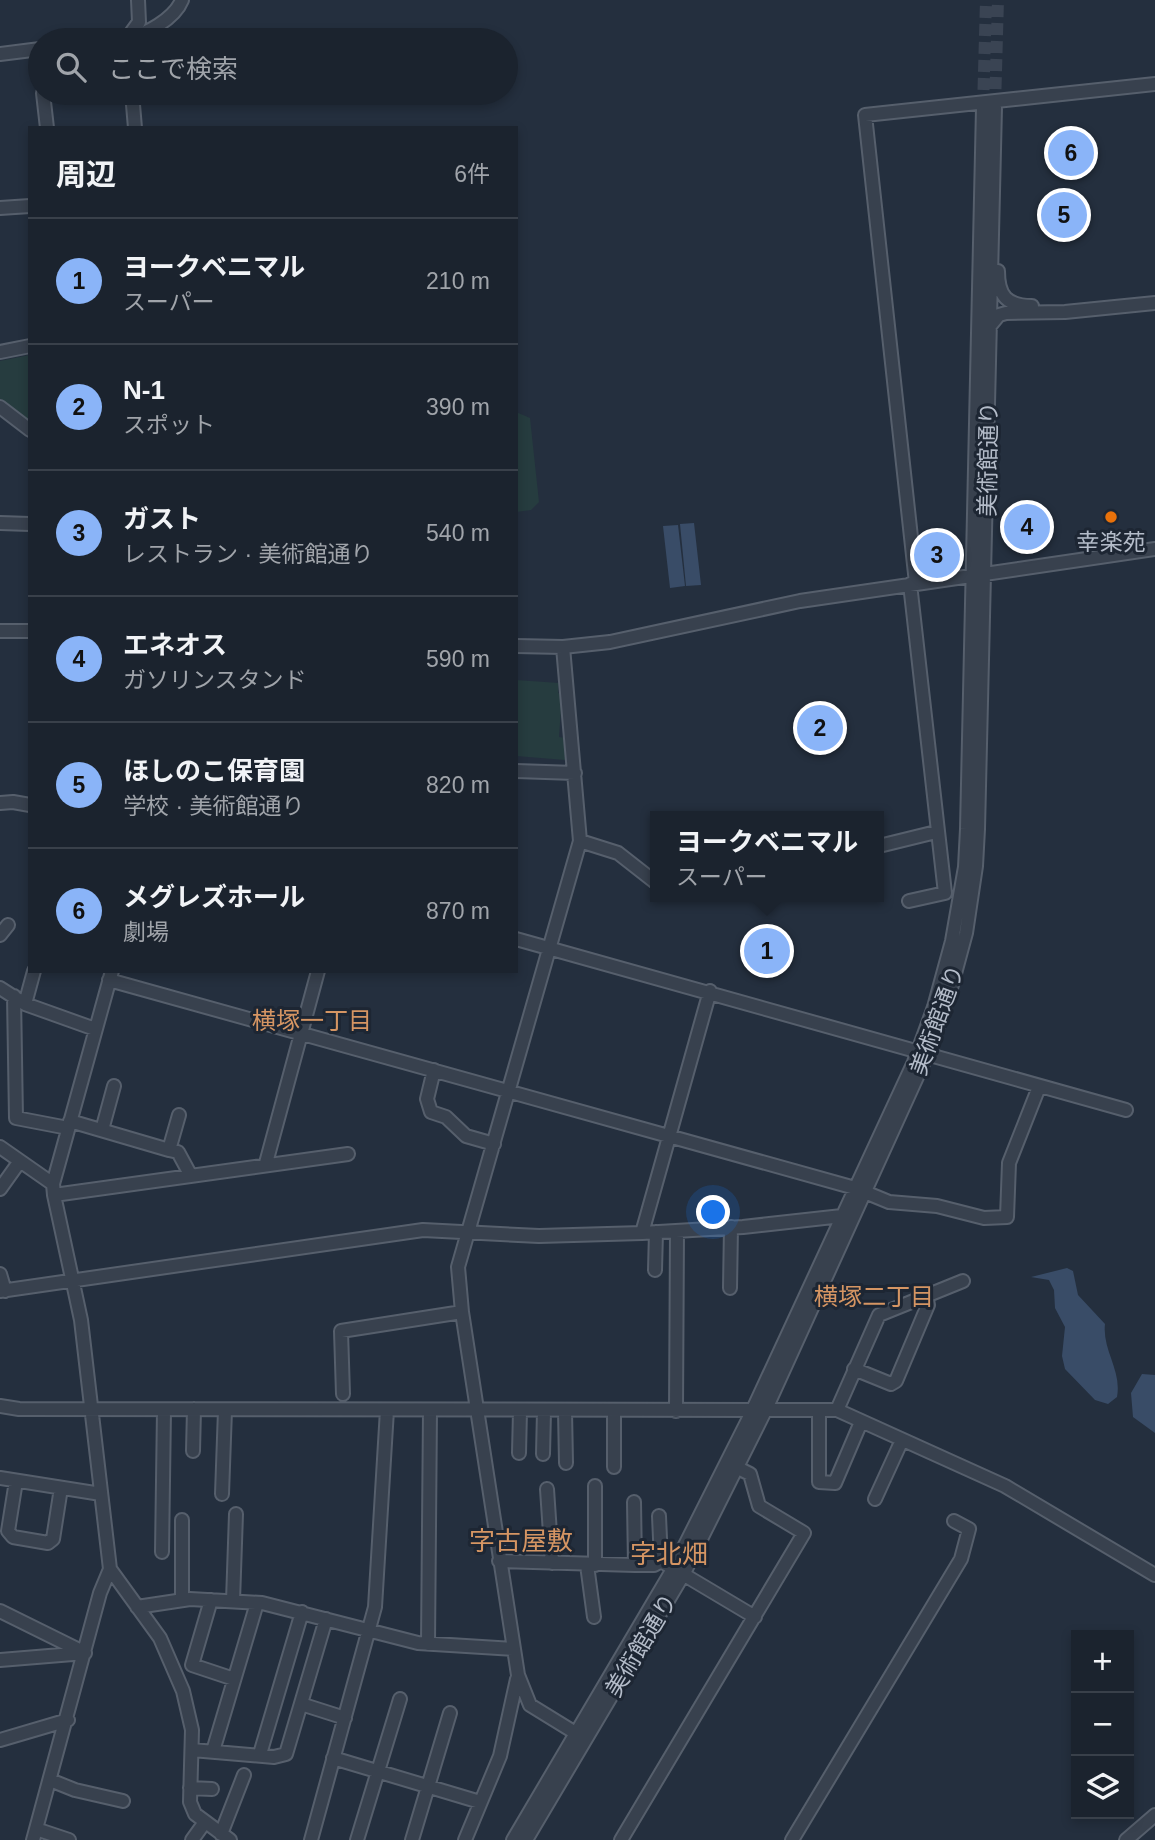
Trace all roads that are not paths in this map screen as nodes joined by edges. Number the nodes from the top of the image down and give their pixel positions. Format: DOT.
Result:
graph roads {
  1 [pos="138,0"];
  2 [pos="181,0"];
  3 [pos="135,28"];
  4 [pos="152,28"];
  5 [pos="28,53"];
  6 [pos="0,54"];
  7 [pos="1155,84"];
  8 [pos="44,105"];
  9 [pos="133,105"];
  10 [pos="47,126"];
  11 [pos="135,126"];
  12 [pos="28,206"];
  13 [pos="0,208"];
  14 [pos="992,214"];
  15 [pos="1155,303"];
  16 [pos="1078,309"];
  17 [pos="990,326"];
  18 [pos="28,346"];
  19 [pos="0,352"];
  20 [pos="0,407"];
  21 [pos="28,428"];
  22 [pos="0,523"];
  23 [pos="28,524"];
  24 [pos="1155,549"];
  25 [pos="979,576"];
  26 [pos="913,584"];
  27 [pos="0,631"];
  28 [pos="28,631"];
  29 [pos="518,646"];
  30 [pos="563,648"];
  31 [pos="518,771"];
  32 [pos="575,773"];
  33 [pos="0,803"];
  34 [pos="28,805"];
  35 [pos="936,832"];
  36 [pos="580,841"];
  37 [pos="884,845"];
  38 [pos="650,878"];
  39 [pos="909,901"];
  40 [pos="518,940"];
  41 [pos="548,948"];
  42 [pos="33,973"];
  43 [pos="317,973"];
  44 [pos="110,976"];
  45 [pos="0,988"];
  46 [pos="710,991"];
  47 [pos="19,1000"];
  48 [pos="95,1029"];
  49 [pos="302,1034"];
  50 [pos="923,1053"];
  51 [pos="434,1070"];
  52 [pos="114,1086"];
  53 [pos="1039,1087"];
  54 [pos="509,1091"];
  55 [pos="1126,1110"];
  56 [pos="179,1115"];
  57 [pos="69,1125"];
  58 [pos="102,1130"];
  59 [pos="668,1136"];
  60 [pos="494,1144"];
  61 [pos="0,1147"];
  62 [pos="169,1150"];
  63 [pos="348,1154"];
  64 [pos="20,1161"];
  65 [pos="266,1163"];
  66 [pos="191,1176"];
  67 [pos="0,1189"];
  68 [pos="54,1189"];
  69 [pos="860,1189"];
  70 [pos="842,1216"];
  71 [pos="731,1227"];
  72 [pos="468,1231"];
  73 [pos="677,1231"];
  74 [pos="656,1232"];
  75 [pos="642,1233"];
  76 [pos="655,1270"];
  77 [pos="0,1274"];
  78 [pos="963,1280"];
  79 [pos="74,1283"];
  80 [pos="730,1288"];
  81 [pos="2,1291"];
  82 [pos="926,1296"];
  83 [pos="461,1312"];
  84 [pos="854,1369"];
  85 [pos="343,1394"];
  86 [pos="0,1406"];
  87 [pos="19,1409"];
  88 [pos="92,1409"];
  89 [pos="194,1409"];
  90 [pos="164,1410"];
  91 [pos="225,1410"];
  92 [pos="387,1410"];
  93 [pos="430,1410"];
  94 [pos="836,1410"];
  95 [pos="478,1411"];
  96 [pos="520,1411"];
  97 [pos="544,1411"];
  98 [pos="565,1411"];
  99 [pos="614,1411"];
  100 [pos="676,1411"];
  101 [pos="759,1411"];
  102 [pos="819,1411"];
  103 [pos="0,1415"];
  104 [pos="861,1422"];
  105 [pos="902,1440"];
  106 [pos="193,1451"];
  107 [pos="519,1453"];
  108 [pos="543,1454"];
  109 [pos="566,1463"];
  110 [pos="614,1467"];
  111 [pos="736,1468"];
  112 [pos="0,1478"];
  113 [pos="16,1481"];
  114 [pos="595,1486"];
  115 [pos="61,1488"];
  116 [pos="547,1489"];
  117 [pos="101,1494"];
  118 [pos="222,1494"];
  119 [pos="875,1499"];
  120 [pos="634,1502"];
  121 [pos="236,1514"];
  122 [pos="659,1516"];
  123 [pos="182,1520"];
  124 [pos="954,1521"];
  125 [pos="162,1552"];
  126 [pos="499,1561"];
  127 [pos="661,1561"];
  128 [pos="552,1563"];
  129 [pos="591,1565"];
  130 [pos="635,1565"];
  131 [pos="110,1569"];
  132 [pos="678,1572"];
  133 [pos="1155,1575"];
  134 [pos="182,1600"];
  135 [pos="211,1600"];
  136 [pos="233,1601"];
  137 [pos="257,1603"];
  138 [pos="138,1607"];
  139 [pos="0,1611"];
  140 [pos="302,1612"];
  141 [pos="594,1617"];
  142 [pos="755,1617"];
  143 [pos="326,1619"];
  144 [pos="370,1632"];
  145 [pos="428,1644"];
  146 [pos="513,1649"];
  147 [pos="85,1653"];
  148 [pos="0,1660"];
  149 [pos="518,1675"];
  150 [pos="234,1679"];
  151 [pos="400,1699"];
  152 [pos="301,1704"];
  153 [pos="450,1713"];
  154 [pos="345,1718"];
  155 [pos="68,1720"];
  156 [pos="581,1736"];
  157 [pos="0,1740"];
  158 [pos="192,1750"];
  159 [pos="213,1751"];
  160 [pos="260,1754"];
  161 [pos="333,1758"];
  162 [pos="378,1771"];
  163 [pos="244,1775"];
  164 [pos="50,1780"];
  165 [pos="428,1787"];
  166 [pos="190,1788"];
  167 [pos="212,1789"];
  168 [pos="123,1801"];
  169 [pos="480,1802"];
  170 [pos="1155,1815"];
  171 [pos="205,1822"];
  172 [pos="35,1834"];
  173 [pos="226,1837"];
  174 [pos="467,1839"];
  175 [pos="69,1840"];
  176 [pos="192,1840"];
  177 [pos="311,1840"];
  178 [pos="356,1840"];
  179 [pos="412,1840"];
  180 [pos="513,1840"];
  181 [pos="526,1840"];
  182 [pos="621,1840"];
  183 [pos="792,1840"];
  184 [pos="1126,1840"];
  1 -- 3 [label="street"];
  2 -- 4 [label="street"];
  5 -- 6 [label="street"];
  7 -- 26 [label="street"];
  8 -- 10 [label="street"];
  9 -- 11 [label="street"];
  12 -- 13 [label="street"];
  14 -- 16 [label="street"];
  14 -- 17 [label="street, 美術館通り"];
  14 -- 25 [label="street, 美術館通り"];
  15 -- 16 [label="street"];
  16 -- 17 [label="street"];
  17 -- 25 [label="street, 美術館通り"];
  18 -- 19 [label="street"];
  20 -- 21 [label="street"];
  22 -- 23 [label="street"];
  24 -- 25 [label="street"];
  25 -- 26 [label="street"];
  25 -- 50 [label="street, 美術館通り"];
  26 -- 30 [label="street"];
  26 -- 35 [label="street"];
  27 -- 28 [label="street"];
  29 -- 30 [label="street"];
  30 -- 32 [label="street"];
  31 -- 32 [label="street"];
  32 -- 36 [label="street"];
  33 -- 34 [label="street"];
  35 -- 37 [label="street"];
  35 -- 39 [label="street"];
  36 -- 38 [label="street"];
  36 -- 41 [label="street"];
  40 -- 41 [label="street"];
  41 -- 46 [label="street"];
  41 -- 54 [label="street"];
  42 -- 47 [label="street"];
  43 -- 49 [label="street"];
  44 -- 48 [label="street"];
  44 -- 49 [label="street"];
  45 -- 47 [label="street"];
  46 -- 50 [label="street"];
  46 -- 59 [label="street"];
  47 -- 48 [label="street"];
  47 -- 57 [label="street"];
  48 -- 57 [label="street"];
  49 -- 51 [label="street"];
  49 -- 65 [label="street"];
  50 -- 53 [label="street"];
  50 -- 69 [label="street, 美術館通り"];
  51 -- 54 [label="street"];
  51 -- 60 [label="street"];
  52 -- 58 [label="street"];
  53 -- 55 [label="street"];
  53 -- 69 [label="street"];
  54 -- 59 [label="street"];
  54 -- 60 [label="street"];
  56 -- 62 [label="street"];
  57 -- 58 [label="street"];
  57 -- 68 [label="street"];
  58 -- 62 [label="street"];
  59 -- 69 [label="street"];
  59 -- 75 [label="street"];
  60 -- 72 [label="street"];
  61 -- 64 [label="street"];
  62 -- 66 [label="street"];
  63 -- 65 [label="street"];
  64 -- 67 [label="street"];
  64 -- 68 [label="street"];
  65 -- 66 [label="street"];
  66 -- 68 [label="street"];
  68 -- 79 [label="street"];
  69 -- 70 [label="street, 美術館通り"];
  69 -- 101 [label="street, 美術館通り"];
  70 -- 71 [label="street"];
  70 -- 101 [label="street, 美術館通り"];
  71 -- 73 [label="street"];
  71 -- 80 [label="street"];
  72 -- 75 [label="street"];
  72 -- 79 [label="street"];
  72 -- 83 [label="street"];
  73 -- 74 [label="street"];
  73 -- 100 [label="street"];
  74 -- 75 [label="street"];
  74 -- 76 [label="street"];
  77 -- 81 [label="street"];
  78 -- 82 [label="street"];
  79 -- 81 [label="street"];
  79 -- 88 [label="street"];
  82 -- 84 [label="street"];
  82 -- 84 [label="street"];
  83 -- 85 [label="street"];
  83 -- 95 [label="street"];
  84 -- 94 [label="street"];
  86 -- 87 [label="street"];
  87 -- 88 [label="street"];
  87 -- 103 [label="street"];
  88 -- 90 [label="street"];
  88 -- 117 [label="street"];
  89 -- 90 [label="street"];
  89 -- 91 [label="street"];
  89 -- 106 [label="street"];
  90 -- 125 [label="street"];
  91 -- 92 [label="street"];
  91 -- 118 [label="street"];
  92 -- 93 [label="street"];
  92 -- 144 [label="street"];
  93 -- 95 [label="street"];
  93 -- 145 [label="street"];
  94 -- 102 [label="street"];
  94 -- 104 [label="street"];
  95 -- 96 [label="street"];
  95 -- 126 [label="street"];
  96 -- 97 [label="street"];
  96 -- 107 [label="street"];
  97 -- 98 [label="street"];
  97 -- 108 [label="street"];
  98 -- 99 [label="street"];
  98 -- 109 [label="street"];
  99 -- 100 [label="street"];
  99 -- 110 [label="street"];
  100 -- 101 [label="street"];
  101 -- 102 [label="street"];
  101 -- 111 [label="street, 美術館通り"];
  101 -- 132 [label="street, 美術館通り"];
  102 -- 104 [label="street"];
  104 -- 105 [label="street"];
  105 -- 119 [label="street"];
  105 -- 133 [label="street"];
  111 -- 132 [label="street, 美術館通り"];
  111 -- 142 [label="street"];
  112 -- 113 [label="street"];
  113 -- 115 [label="street"];
  113 -- 115 [label="street"];
  114 -- 129 [label="street"];
  115 -- 117 [label="street"];
  116 -- 128 [label="street"];
  117 -- 131 [label="street"];
  120 -- 130 [label="street"];
  121 -- 136 [label="street"];
  122 -- 127 [label="street"];
  123 -- 134 [label="street"];
  124 -- 183 [label="street"];
  126 -- 128 [label="street"];
  126 -- 146 [label="street"];
  127 -- 130 [label="street"];
  127 -- 132 [label="street"];
  128 -- 129 [label="street"];
  129 -- 130 [label="street"];
  129 -- 141 [label="street"];
  131 -- 138 [label="street"];
  131 -- 147 [label="street"];
  132 -- 142 [label="street"];
  132 -- 156 [label="street, 美術館通り"];
  134 -- 135 [label="street"];
  134 -- 138 [label="street"];
  135 -- 136 [label="street"];
  135 -- 150 [label="street"];
  136 -- 137 [label="street"];
  137 -- 140 [label="street"];
  137 -- 150 [label="street"];
  138 -- 158 [label="street"];
  139 -- 147 [label="street"];
  140 -- 143 [label="street"];
  140 -- 160 [label="street"];
  142 -- 182 [label="street"];
  143 -- 144 [label="street"];
  143 -- 152 [label="street"];
  144 -- 145 [label="street"];
  144 -- 154 [label="street"];
  145 -- 146 [label="street"];
  146 -- 149 [label="street"];
  147 -- 148 [label="street"];
  147 -- 155 [label="street"];
  149 -- 156 [label="street"];
  149 -- 169 [label="street"];
  150 -- 159 [label="street"];
  151 -- 162 [label="street"];
  152 -- 154 [label="street"];
  152 -- 160 [label="street"];
  153 -- 165 [label="street"];
  154 -- 161 [label="street"];
  155 -- 157 [label="street"];
  155 -- 164 [label="street"];
  156 -- 180 [label="street, 美術館通り"];
  156 -- 181 [label="street, 美術館通り"];
  158 -- 159 [label="street"];
  158 -- 166 [label="street"];
  159 -- 160 [label="street"];
  161 -- 162 [label="street"];
  161 -- 177 [label="street"];
  162 -- 165 [label="street"];
  162 -- 178 [label="street"];
  163 -- 173 [label="street"];
  164 -- 168 [label="street"];
  164 -- 172 [label="street"];
  165 -- 169 [label="street"];
  165 -- 179 [label="street"];
  166 -- 167 [label="street"];
  166 -- 171 [label="street"];
  169 -- 174 [label="street"];
  170 -- 184 [label="street"];
  171 -- 173 [label="street"];
  171 -- 176 [label="street"];
  172 -- 175 [label="street"];
}
